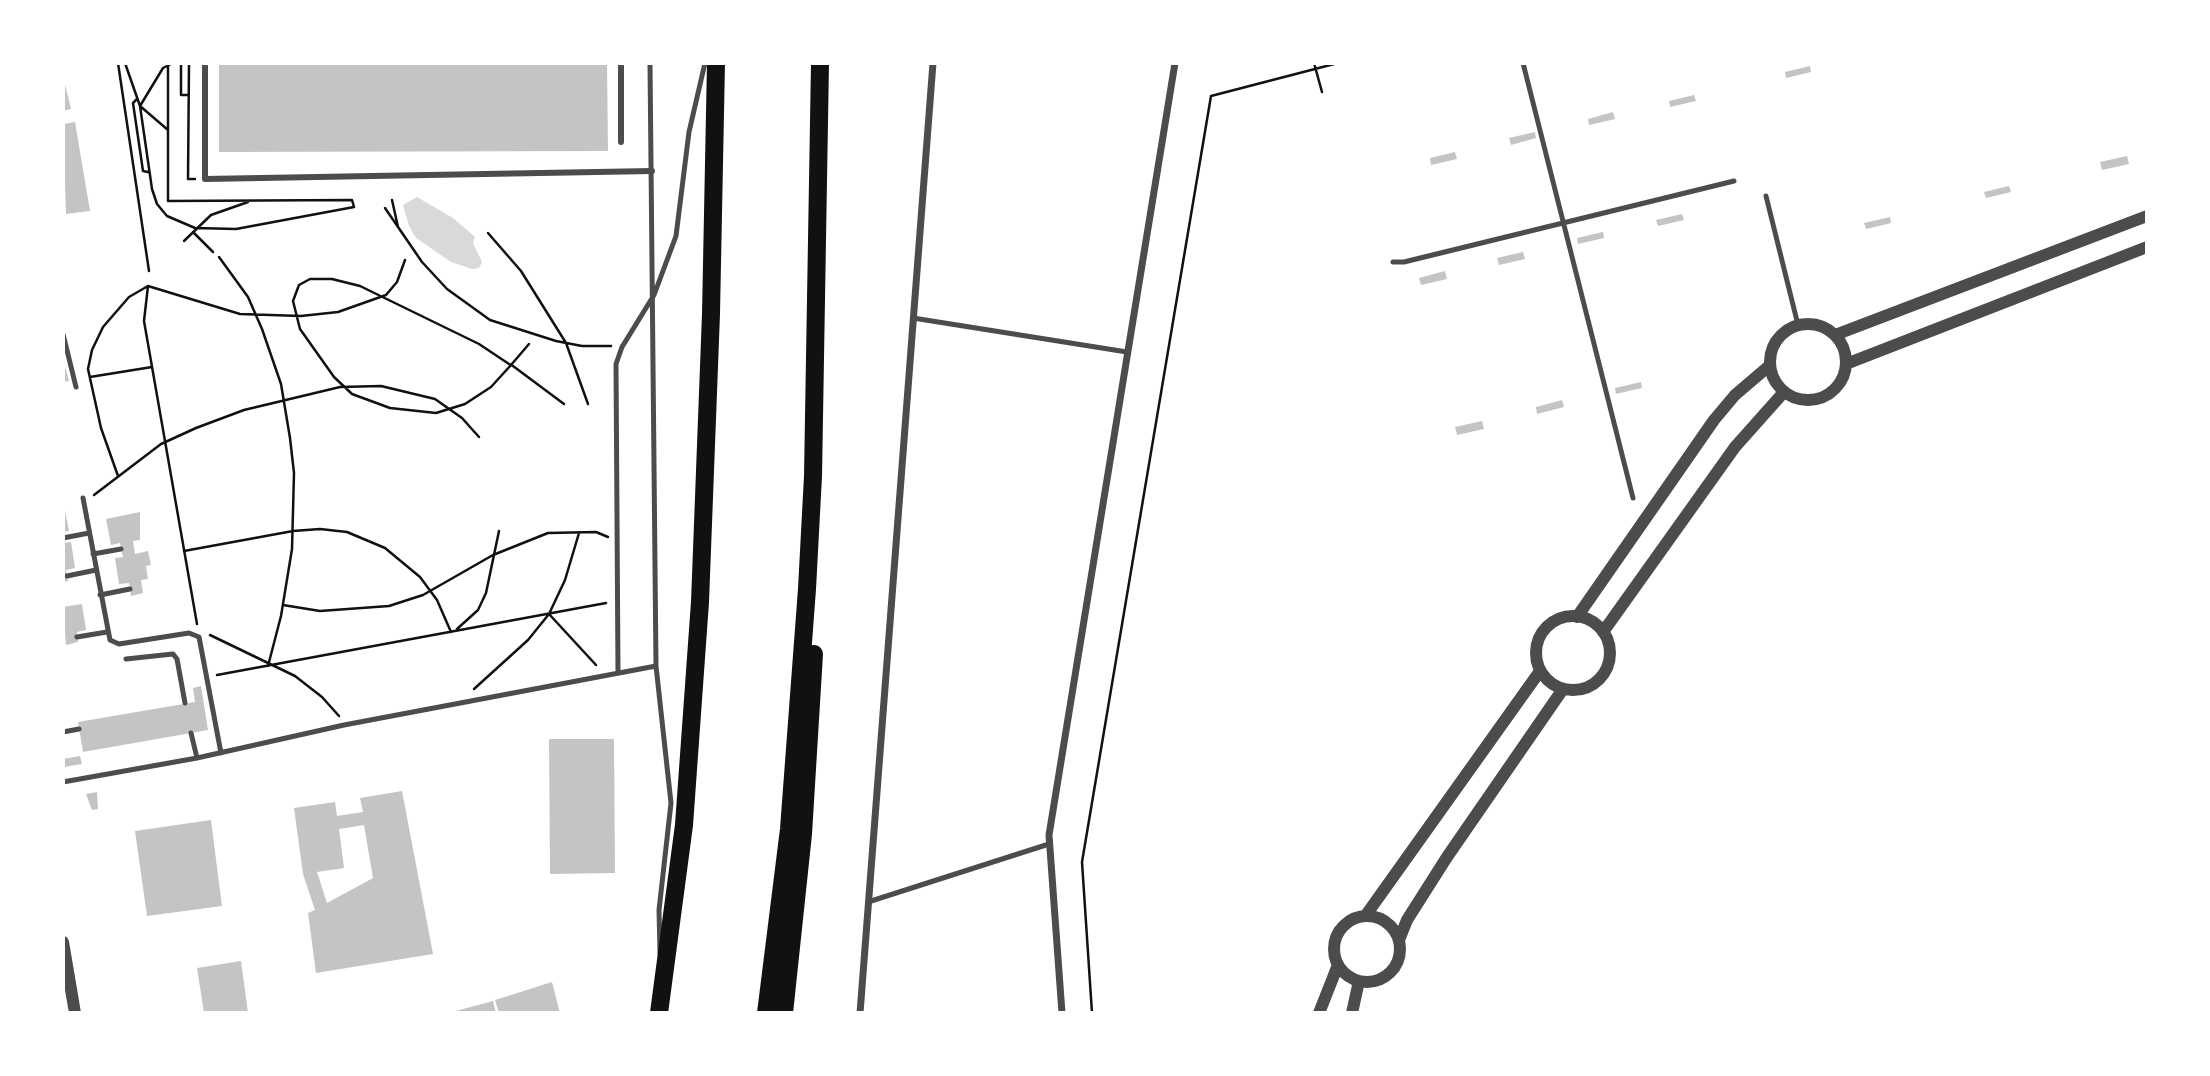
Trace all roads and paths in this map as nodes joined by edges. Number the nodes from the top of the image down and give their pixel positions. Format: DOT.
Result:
graph roads {
  1 [pos="118,63"];
  2 [pos="173,63"];
  3 [pos="181,63"];
  4 [pos="189,63"];
  5 [pos="205,63"];
  6 [pos="621,63"];
  7 [pos="650,63"];
  8 [pos="705,63"];
  9 [pos="716,63"];
  10 [pos="820,63"];
  11 [pos="933,63"];
  12 [pos="1175,63"];
  13 [pos="1314,63"];
  14 [pos="1338,63"];
  15 [pos="1523,63"];
  16 [pos="1315,69"];
  17 [pos="1322,92"];
  18 [pos="205,94"];
  19 [pos="189,95"];
  20 [pos="137,99"];
  21 [pos="168,130"];
  22 [pos="138,135"];
  23 [pos="129,137"];
  24 [pos="621,142"];
  25 [pos="652,171"];
  26 [pos="148,172"];
  27 [pos="205,179"];
  28 [pos="1734,181"];
  29 [pos="1766,196"];
  30 [pos="254,200"];
  31 [pos="392,200"];
  32 [pos="385,208"];
  33 [pos="2147,216"];
  34 [pos="1563,223"];
  35 [pos="398,229"];
  36 [pos="192,231"];
  37 [pos="488,233"];
  38 [pos="184,241"];
  39 [pos="2147,247"];
  40 [pos="213,251"];
  41 [pos="219,257"];
  42 [pos="405,260"];
  43 [pos="1393,261"];
  44 [pos="149,271"];
  45 [pos="148,286"];
  46 [pos="654,295"];
  47 [pos="384,296"];
  48 [pos="256,315"];
  49 [pos="295,316"];
  50 [pos="913,318"];
  51 [pos="1798,325"];
  52 [pos="63,334"];
  53 [pos="1835,335"];
  54 [pos="628,340"];
  55 [pos="566,343"];
  56 [pos="529,344"];
  57 [pos="615,345"];
  58 [pos="1128,352"];
  59 [pos="1846,364"];
  60 [pos="511,365"];
  61 [pos="1769,366"];
  62 [pos="152,367"];
  63 [pos="88,377"];
  64 [pos="76,387"];
  65 [pos="343,387"];
  66 [pos="1784,392"];
  67 [pos="284,400"];
  68 [pos="564,404"];
  69 [pos="587,404"];
  70 [pos="451,410"];
  71 [pos="479,437"];
  72 [pos="165,442"];
  73 [pos="118,475"];
  74 [pos="813,476"];
  75 [pos="1633,498"];
  76 [pos="83,501"];
  77 [pos="293,531"];
  78 [pos="499,531"];
  79 [pos="89,533"];
  80 [pos="579,533"];
  81 [pos="63,538"];
  82 [pos="615,539"];
  83 [pos="121,549"];
  84 [pos="184,551"];
  85 [pos="93,554"];
  86 [pos="495,554"];
  87 [pos="96,570"];
  88 [pos="67,576"];
  89 [pos="130,589"];
  90 [pos="431,590"];
  91 [pos="100,595"];
  92 [pos="617,601"];
  93 [pos="283,605"];
  94 [pos="549,614"];
  95 [pos="1577,617"];
  96 [pos="197,626"];
  97 [pos="453,631"];
  98 [pos="107,632"];
  99 [pos="1603,632"];
  100 [pos="77,637"];
  101 [pos="200,641"];
  102 [pos="126,659"];
  103 [pos="267,664"];
  104 [pos="274,664"];
  105 [pos="656,666"];
  106 [pos="1540,671"];
  107 [pos="618,673"];
  108 [pos="604,676"];
  109 [pos="206,677"];
  110 [pos="1563,689"];
  111 [pos="185,703"];
  112 [pos="458,703"];
  113 [pos="344,725"];
  114 [pos="79,729"];
  115 [pos="63,732"];
  116 [pos="191,733"];
  117 [pos="221,753"];
  118 [pos="197,758"];
  119 [pos="63,782"];
  120 [pos="1049,844"];
  121 [pos="868,902"];
  122 [pos="1366,915"];
  123 [pos="1399,940"];
  124 [pos="63,942"];
  125 [pos="1338,965"];
  126 [pos="664,981"];
  127 [pos="1359,981"];
  128 [pos="75,1013"];
  129 [pos="659,1013"];
  130 [pos="766,1013"];
  131 [pos="784,1013"];
  132 [pos="859,1013"];
  133 [pos="1062,1013"];
  134 [pos="1093,1013"];
  135 [pos="1319,1013"];
  136 [pos="1352,1013"];
  1 -- 23 [label="path"];
  2 -- 21 [label="path"];
  3 -- 19 [label="path"];
  4 -- 19 [label="path"];
  5 -- 18 [label="street"];
  6 -- 24 [label="street"];
  7 -- 25 [label="lane"];
  8 -- 46 [label="lane"];
  9 -- 126 [label="highway"];
  10 -- 74 [label="highway"];
  11 -- 50 [label="street"];
  12 -- 58 [label="street"];
  13 -- 16 [label="path"];
  14 -- 16 [label="path"];
  15 -- 34 [label="lane"];
  16 -- 17 [label="path"];
  16 -- 134 [label="path"];
  18 -- 19 [label="path"];
  18 -- 27 [label="street"];
  19 -- 27 [label="path"];
  20 -- 22 [label="path"];
  22 -- 23 [label="path"];
  22 -- 26 [label="path"];
  23 -- 44 [label="path"];
  25 -- 27 [label="street"];
  25 -- 46 [label="lane"];
  28 -- 34 [label="lane"];
  29 -- 51 [label="lane"];
  30 -- 36 [label="path"];
  31 -- 35 [label="path"];
  32 -- 35 [label="path"];
  33 -- 53 [label="street"];
  34 -- 43 [label="lane"];
  34 -- 75 [label="lane"];
  35 -- 55 [label="path"];
  36 -- 38 [label="path"];
  36 -- 40 [label="path"];
  37 -- 55 [label="path"];
  39 -- 59 [label="street"];
  41 -- 48 [label="path"];
  42 -- 47 [label="path"];
  45 -- 48 [label="path"];
  45 -- 62 [label="path"];
  45 -- 63 [label="path"];
  46 -- 54 [label="lane"];
  46 -- 105 [label="lane"];
  47 -- 49 [label="path"];
  47 -- 49 [label="path"];
  47 -- 60 [label="path"];
  48 -- 49 [label="path"];
  48 -- 67 [label="path"];
  49 -- 65 [label="path"];
  50 -- 58 [label="lane"];
  50 -- 121 [label="street"];
  51 -- 53 [label="street"];
  51 -- 61 [label="street"];
  52 -- 64 [label="lane"];
  53 -- 59 [label="street"];
  54 -- 57 [label="lane"];
  54 -- 82 [label="lane"];
  55 -- 57 [label="path"];
  55 -- 69 [label="path"];
  56 -- 60 [label="path"];
  58 -- 120 [label="street"];
  59 -- 66 [label="street"];
  60 -- 68 [label="path"];
  60 -- 70 [label="path"];
  61 -- 66 [label="street"];
  61 -- 95 [label="street"];
  62 -- 63 [label="path"];
  62 -- 72 [label="path"];
  63 -- 73 [label="path"];
  65 -- 67 [label="path"];
  65 -- 70 [label="path"];
  65 -- 70 [label="path"];
  66 -- 99 [label="street"];
  67 -- 72 [label="path"];
  67 -- 77 [label="path"];
  70 -- 71 [label="path"];
  72 -- 73 [label="path"];
  72 -- 84 [label="path"];
  73 -- 76 [label="path"];
  74 -- 130 [label="highway"];
  74 -- 131 [label="highway"];
  76 -- 79 [label="lane"];
  77 -- 84 [label="path"];
  77 -- 90 [label="path"];
  77 -- 93 [label="path"];
  78 -- 86 [label="path"];
  79 -- 81 [label="lane"];
  79 -- 85 [label="lane"];
  80 -- 82 [label="path"];
  80 -- 86 [label="path"];
  80 -- 94 [label="path"];
  82 -- 92 [label="lane"];
  83 -- 85 [label="lane"];
  84 -- 96 [label="path"];
  85 -- 87 [label="lane"];
  86 -- 90 [label="path"];
  86 -- 97 [label="path"];
  87 -- 88 [label="lane"];
  87 -- 91 [label="lane"];
  89 -- 91 [label="lane"];
  90 -- 93 [label="path"];
  90 -- 97 [label="path"];
  91 -- 98 [label="lane"];
  92 -- 94 [label="path"];
  92 -- 107 [label="lane"];
  93 -- 103 [label="path"];
  94 -- 97 [label="path"];
  94 -- 108 [label="path"];
  94 -- 112 [label="path"];
  95 -- 99 [label="street"];
  95 -- 106 [label="street"];
  96 -- 101 [label="path"];
  96 -- 103 [label="path"];
  97 -- 104 [label="path"];
  98 -- 100 [label="lane"];
  98 -- 101 [label="lane"];
  99 -- 110 [label="street"];
  101 -- 109 [label="lane"];
  102 -- 111 [label="lane"];
  103 -- 104 [label="path"];
  103 -- 109 [label="path"];
  104 -- 113 [label="path"];
  105 -- 107 [label="lane"];
  105 -- 126 [label="lane"];
  106 -- 110 [label="street"];
  106 -- 122 [label="street"];
  107 -- 108 [label="lane"];
  108 -- 112 [label="lane"];
  109 -- 117 [label="lane"];
  110 -- 123 [label="street"];
  112 -- 113 [label="lane"];
  113 -- 117 [label="lane"];
  114 -- 115 [label="lane"];
  116 -- 118 [label="lane"];
  117 -- 118 [label="lane"];
  118 -- 119 [label="lane"];
  120 -- 121 [label="lane"];
  120 -- 133 [label="street"];
  121 -- 132 [label="street"];
  122 -- 123 [label="street"];
  122 -- 125 [label="street"];
  123 -- 127 [label="street"];
  124 -- 128 [label="street"];
  125 -- 127 [label="street"];
  125 -- 135 [label="street"];
  126 -- 129 [label="highway"];
  127 -- 136 [label="street"];
}
